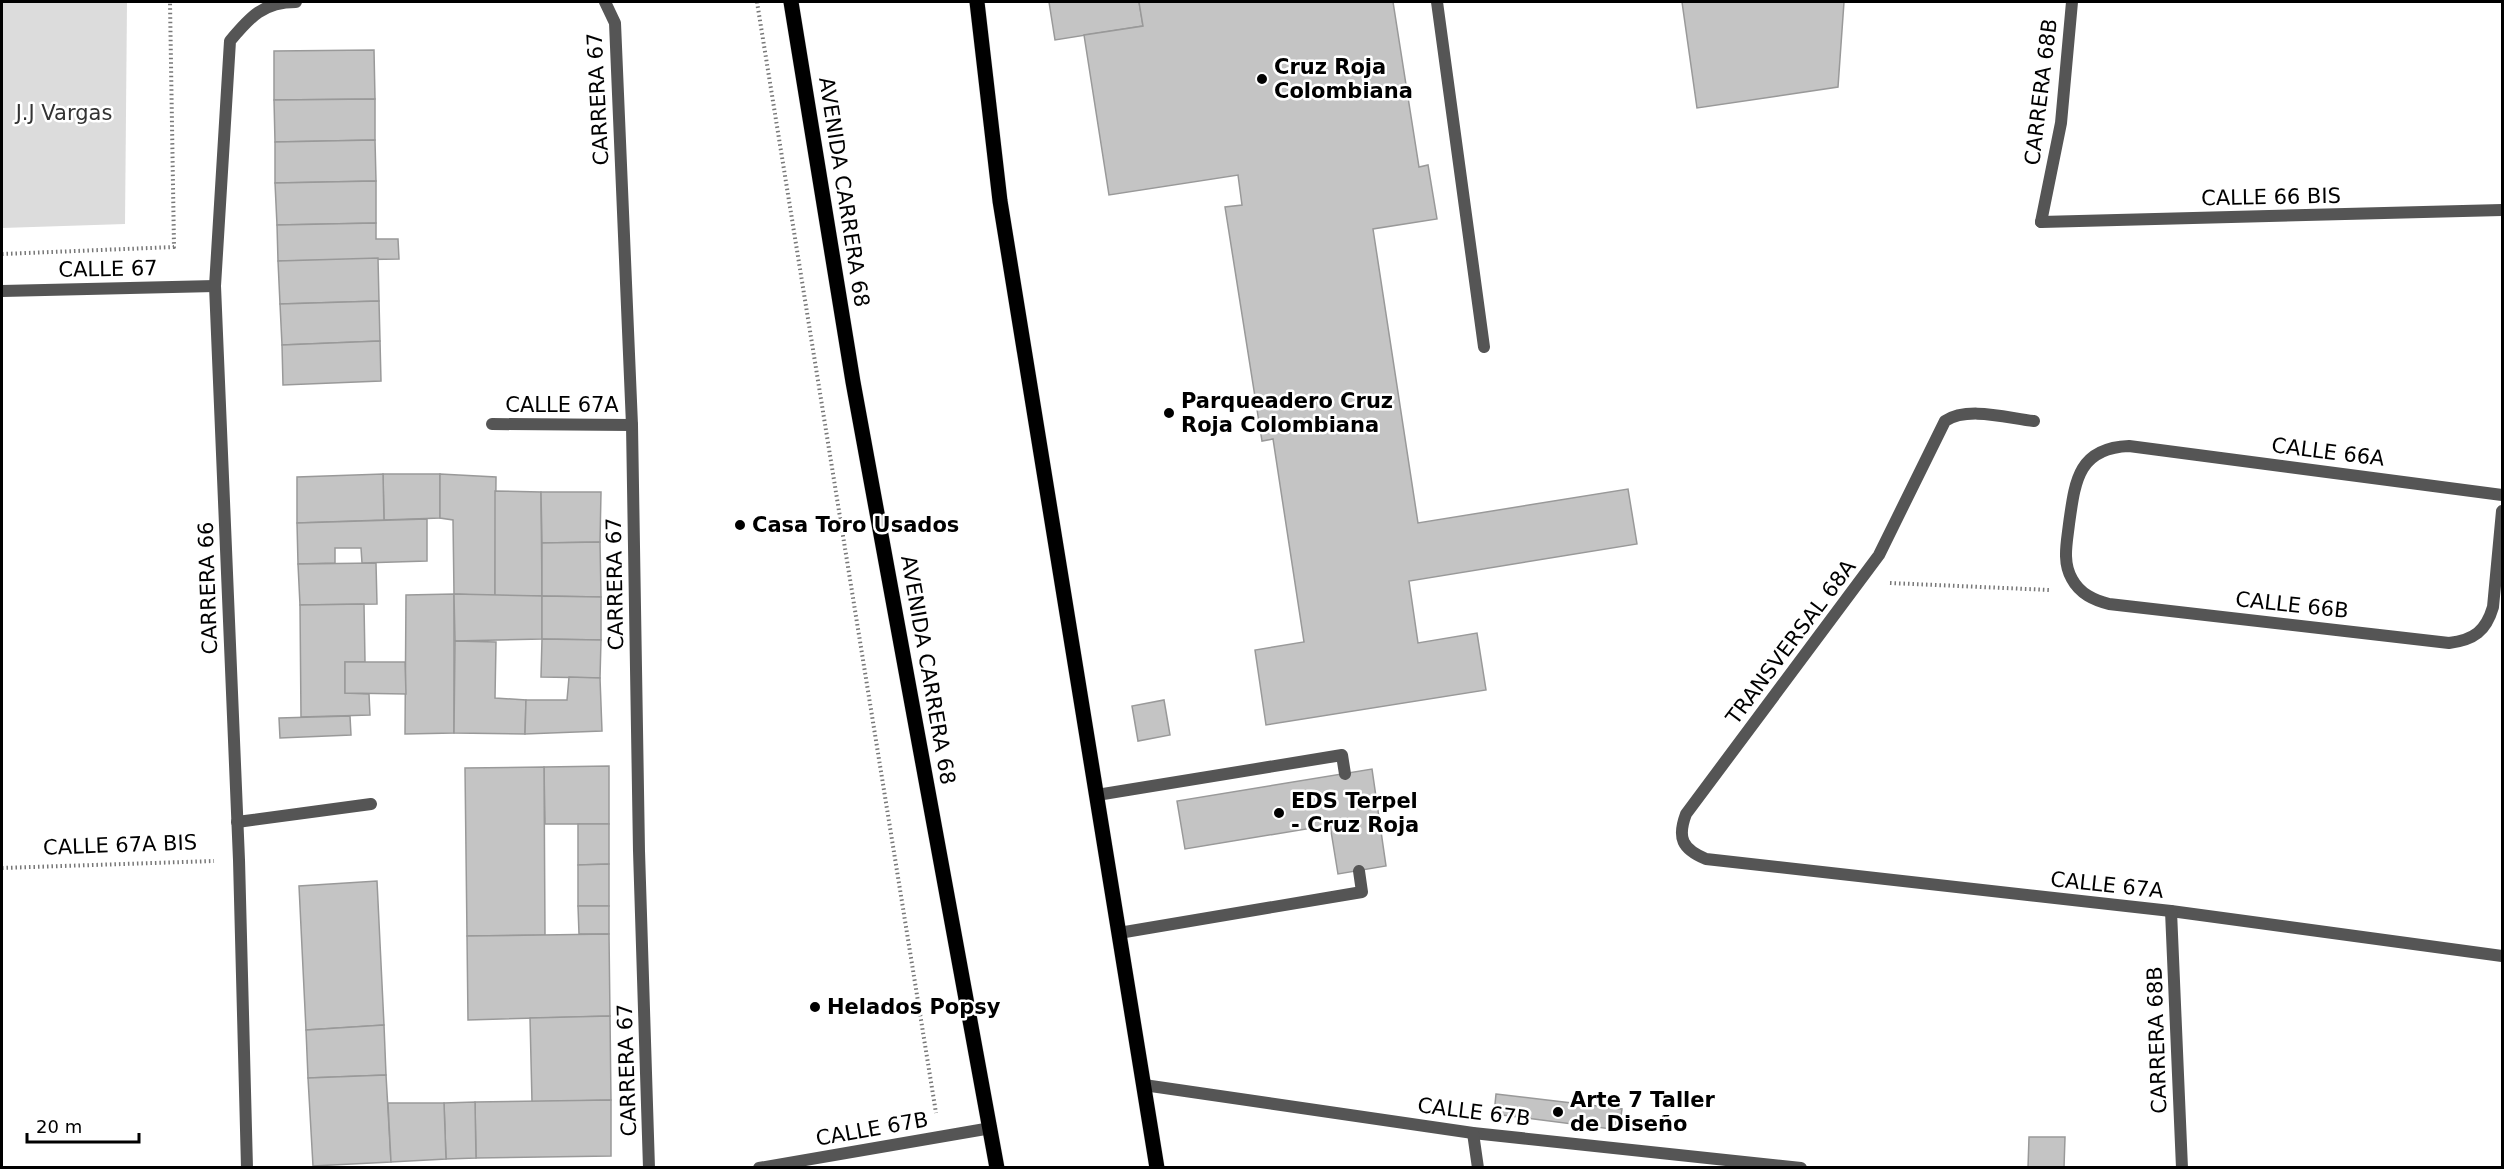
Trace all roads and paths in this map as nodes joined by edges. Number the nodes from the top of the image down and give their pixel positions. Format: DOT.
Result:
graph roads {
  1 [pos="170,2"];
  2 [pos="296,2"];
  3 [pos="606,2"];
  4 [pos="757,2"];
  5 [pos="791,2"];
  6 [pos="977,2"];
  7 [pos="1437,2"];
  8 [pos="2072,2"];
  9 [pos="2502,210"];
  10 [pos="2041,222"];
  11 [pos="2,254"];
  12 [pos="215,286"];
  13 [pos="2,291"];
  14 [pos="1484,347"];
  15 [pos="2034,421"];
  16 [pos="492,424"];
  17 [pos="632,424"];
  18 [pos="2502,495"];
  19 [pos="2502,511"];
  20 [pos="1861,582"];
  21 [pos="2081,591"];
  22 [pos="1345,774"];
  23 [pos="1097,795"];
  24 [pos="371,804"];
  25 [pos="237,822"];
  26 [pos="1706,859"];
  27 [pos="239,860"];
  28 [pos="2,868"];
  29 [pos="1359,870"];
  30 [pos="2171,911"];
  31 [pos="1119,933"];
  32 [pos="2502,956"];
  33 [pos="1144,1084"];
  34 [pos="991,1128"];
  35 [pos="1473,1133"];
  36 [pos="940,1137"];
  37 [pos="247,1167"];
  38 [pos="649,1167"];
  39 [pos="759,1167"];
  40 [pos="997,1167"];
  41 [pos="1157,1167"];
  42 [pos="1478,1167"];
  43 [pos="1801,1167"];
  44 [pos="2182,1167"];
  1 -- 11 [label="path"];
  2 -- 12 [label="street, CARRERA 66"];
  3 -- 17 [label="street, CARRERA 67"];
  4 -- 36 [label="path"];
  5 -- 34 [label="main road, AVENIDA CARRERA 68"];
  6 -- 23 [label="main road"];
  7 -- 14 [label="street"];
  8 -- 10 [label="street, CARRERA 68B"];
  9 -- 10 [label="street, CALLE 66 BIS"];
  12 -- 13 [label="street, CALLE 67"];
  12 -- 25 [label="street, CARRERA 66"];
  15 -- 20 [label="street, TRANSVERSAL 68A"];
  16 -- 17 [label="street, CALLE 67A"];
  17 -- 38 [label="street, CARRERA 67"];
  18 -- 21 [label="street, CALLE 66A"];
  19 -- 21 [label="street, CALLE 66B"];
  20 -- 21 [label="path"];
  20 -- 26 [label="street, TRANSVERSAL 68A"];
  22 -- 23 [label="street"];
  23 -- 31 [label="main road"];
  24 -- 25 [label="street"];
  25 -- 27 [label="street, CARRERA 66"];
  26 -- 30 [label="street, CALLE 67A"];
  27 -- 28 [label="path, CALLE 67A BIS"];
  27 -- 37 [label="street, CARRERA 66"];
  29 -- 31 [label="street"];
  30 -- 32 [label="street, CALLE 67A"];
  30 -- 44 [label="street, CARRERA 68B"];
  31 -- 33 [label="main road"];
  33 -- 35 [label="street, CALLE 67B"];
  33 -- 41 [label="main road"];
  34 -- 36 [label="street, CALLE 67B"];
  34 -- 40 [label="main road, AVENIDA CARRERA 68"];
  35 -- 42 [label="street"];
  35 -- 43 [label="street, CALLE 67B"];
  36 -- 39 [label="street, CALLE 67B"];
}
